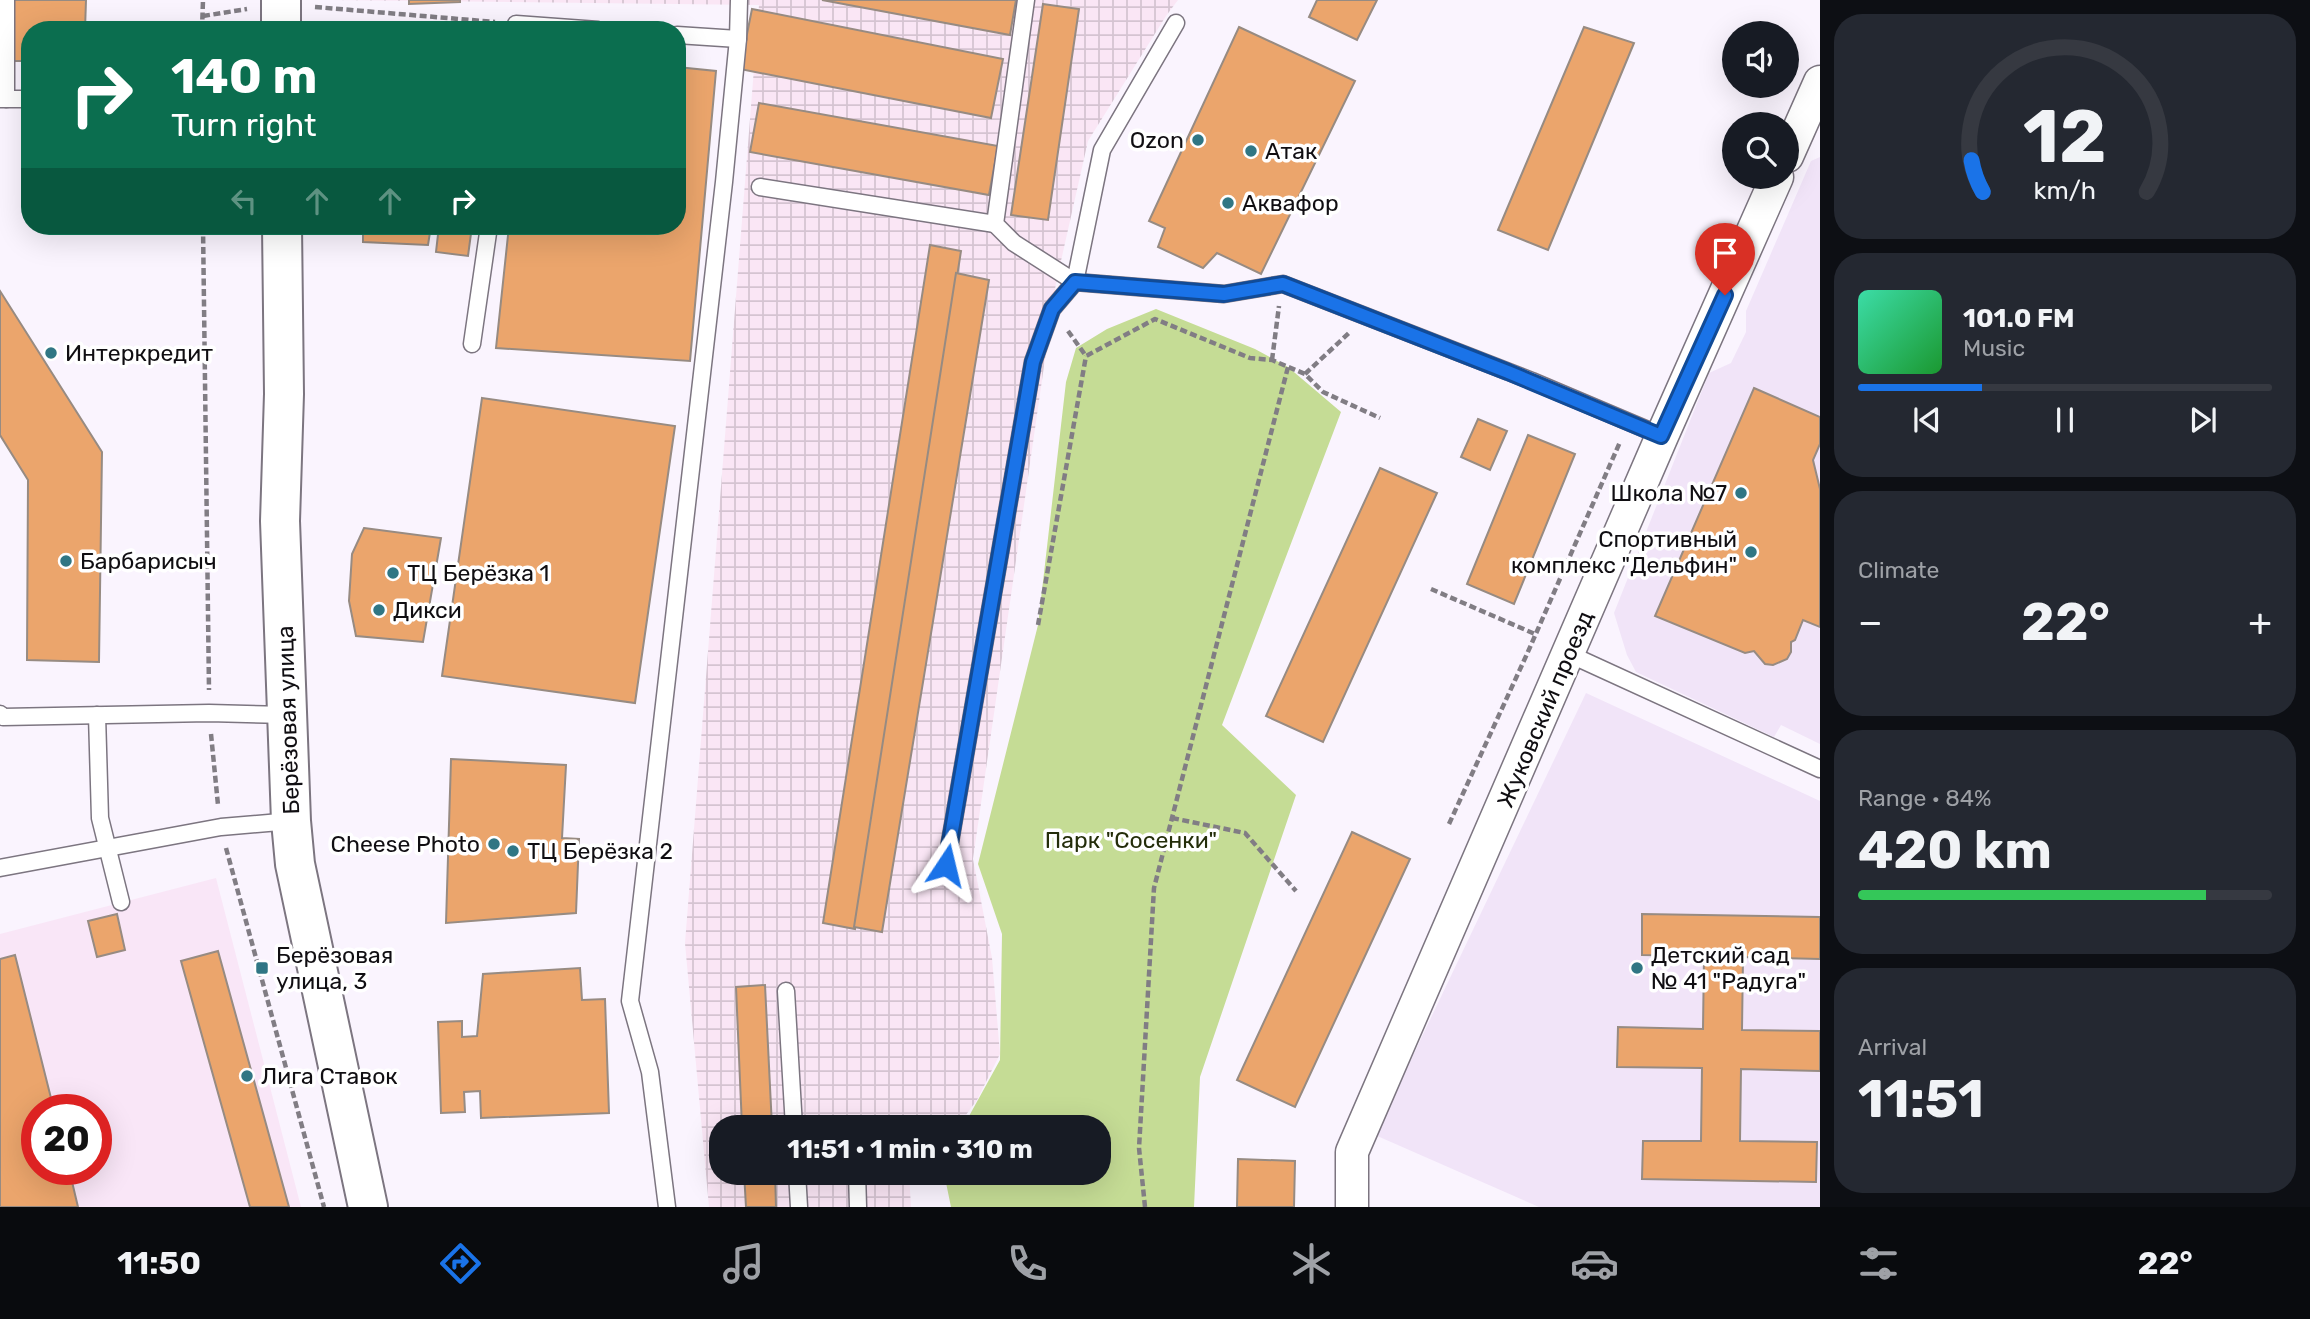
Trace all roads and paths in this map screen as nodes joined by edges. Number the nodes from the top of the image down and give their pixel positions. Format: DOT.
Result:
graph roads {
  1 [pos="6,0"];
  2 [pos="203,0"];
  3 [pos="738,0"];
  4 [pos="1026,0"];
  5 [pos="281,11"];
  6 [pos="203,16"];
  7 [pos="203,21"];
  8 [pos="428,21"];
  9 [pos="1176,23"];
  10 [pos="686,36"];
  11 [pos="738,39"];
  12 [pos="1820,82"];
  13 [pos="3,99"];
  14 [pos="21,99"];
  15 [pos="1799,129"];
  16 [pos="760,187"];
  17 [pos="1772,189"];
  18 [pos="995,223"];
  19 [pos="203,235"];
  20 [pos="282,235"];
  21 [pos="488,235"];
  22 [pos="1075,282"];
  23 [pos="1283,284"];
  24 [pos="1052,309"];
  25 [pos="1366,317"];
  26 [pos="472,344"];
  27 [pos="1086,356"];
  28 [pos="1272,360"];
  29 [pos="1288,367"];
  30 [pos="1305,374"];
  31 [pos="1380,418"];
  32 [pos="1629,421"];
  33 [pos="1661,436"];
  34 [pos="1431,589"];
  35 [pos="1038,625"];
  36 [pos="1535,634"];
  37 [pos="1569,654"];
  38 [pos="209,713"];
  39 [pos="0,714"];
  40 [pos="97,715"];
  41 [pos="287,715"];
  42 [pos="1820,769"];
  43 [pos="1172,818"];
  44 [pos="290,821"];
  45 [pos="1448,824"];
  46 [pos="220,827"];
  47 [pos="107,848"];
  48 [pos="946,865"];
  49 [pos="0,868"];
  50 [pos="1296,891"];
  51 [pos="121,902"];
  52 [pos="786,991"];
  53 [pos="793,1115"];
  54 [pos="798,1185"];
  55 [pos="858,1185"];
  56 [pos="324,1207"];
  57 [pos="368,1207"];
  58 [pos="667,1207"];
  59 [pos="799,1207"];
  60 [pos="859,1207"];
  61 [pos="1145,1207"];
  62 [pos="1352,1207"];
  1 -- 13 [label="lane"];
  2 -- 6 [label="path"];
  3 -- 11 [label="lane"];
  4 -- 18 [label="lane"];
  5 -- 6 [label="path"];
  5 -- 8 [label="path"];
  6 -- 7 [label="path"];
  9 -- 22 [label="lane"];
  10 -- 11 [label="lane"];
  11 -- 58 [label="lane"];
  12 -- 15 [label="street"];
  13 -- 14 [label="lane"];
  16 -- 18 [label="lane"];
  17 -- 33 [label="street, Жуковский проезд"];
  18 -- 22 [label="lane"];
  19 -- 38 [label="path"];
  20 -- 41 [label="street, Берёзовая улица"];
  21 -- 26 [label="lane"];
  22 -- 23 [label="lane"];
  22 -- 24 [label="lane"];
  23 -- 25 [label="lane"];
  23 -- 28 [label="path"];
  24 -- 27 [label="path"];
  24 -- 48 [label="lane"];
  25 -- 30 [label="path"];
  25 -- 32 [label="lane"];
  27 -- 28 [label="path"];
  27 -- 35 [label="path"];
  28 -- 29 [label="path"];
  29 -- 30 [label="path"];
  29 -- 43 [label="path"];
  30 -- 31 [label="path"];
  32 -- 33 [label="lane"];
  32 -- 36 [label="path"];
  33 -- 37 [label="street, Жуковский проезд"];
  34 -- 36 [label="path"];
  36 -- 45 [label="path"];
  37 -- 42 [label="lane"];
  37 -- 62 [label="street, Жуковский проезд"];
  38 -- 40 [label="lane"];
  38 -- 41 [label="lane"];
  38 -- 46 [label="path"];
  39 -- 40 [label="lane"];
  40 -- 47 [label="lane"];
  41 -- 44 [label="street, Берёзовая улица"];
  43 -- 50 [label="path"];
  43 -- 61 [label="path"];
  44 -- 46 [label="lane"];
  44 -- 57 [label="street, Берёзовая улица"];
  46 -- 47 [label="lane"];
  46 -- 56 [label="path"];
  47 -- 49 [label="lane"];
  47 -- 51 [label="lane"];
  52 -- 53 [label="lane"];
  54 -- 59 [label="lane"];
  55 -- 60 [label="lane"];
}
